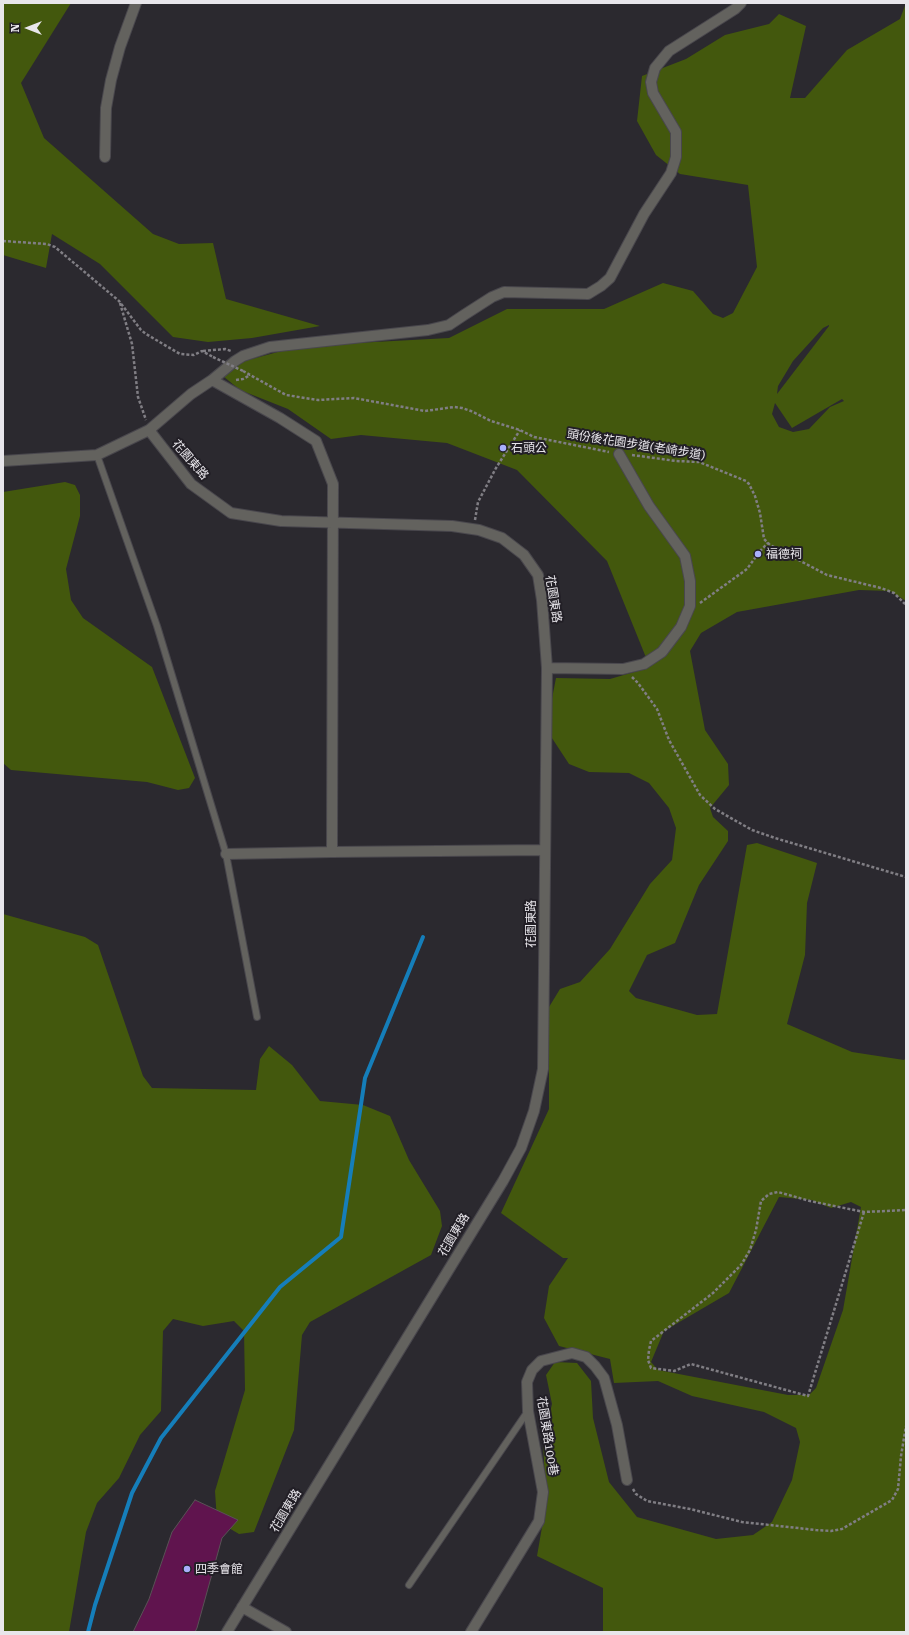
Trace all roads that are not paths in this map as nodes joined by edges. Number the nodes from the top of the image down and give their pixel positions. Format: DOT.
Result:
graph roads {
  1 [pos="136,3"];
  2 [pos="741,3"];
  3 [pos="105,156"];
  4 [pos="212,380"];
  5 [pos="149,430"];
  6 [pos="619,454"];
  7 [pos="97,455"];
  8 [pos="3,461"];
  9 [pos="333,523"];
  10 [pos="547,668"];
  11 [pos="544,850"];
  12 [pos="332,852"];
  13 [pos="226,854"];
  14 [pos="257,1017"];
  15 [pos="528,1411"];
  16 [pos="627,1480"];
  17 [pos="408,1586"];
  18 [pos="242,1608"];
  19 [pos="227,1632"];
  20 [pos="286,1632"];
  21 [pos="471,1632"];
  1 -- 3 [label="street"];
  2 -- 4 [label="street"];
  4 -- 5 [label="street"];
  4 -- 9 [label="street"];
  5 -- 7 [label="street"];
  5 -- 9 [label="street, 花園東路"];
  6 -- 10 [label="street"];
  7 -- 8 [label="street"];
  7 -- 13 [label="lane"];
  9 -- 10 [label="street, 花園東路"];
  9 -- 12 [label="street"];
  10 -- 11 [label="street, 花園東路"];
  11 -- 12 [label="street"];
  11 -- 18 [label="street, 花園東路"];
  12 -- 13 [label="street"];
  13 -- 14 [label="lane"];
  15 -- 16 [label="street, 花園東路100巷"];
  15 -- 17 [label="lane"];
  15 -- 21 [label="street, 花園東路100巷"];
  18 -- 19 [label="street, 花園東路"];
  18 -- 20 [label="street"];
}
